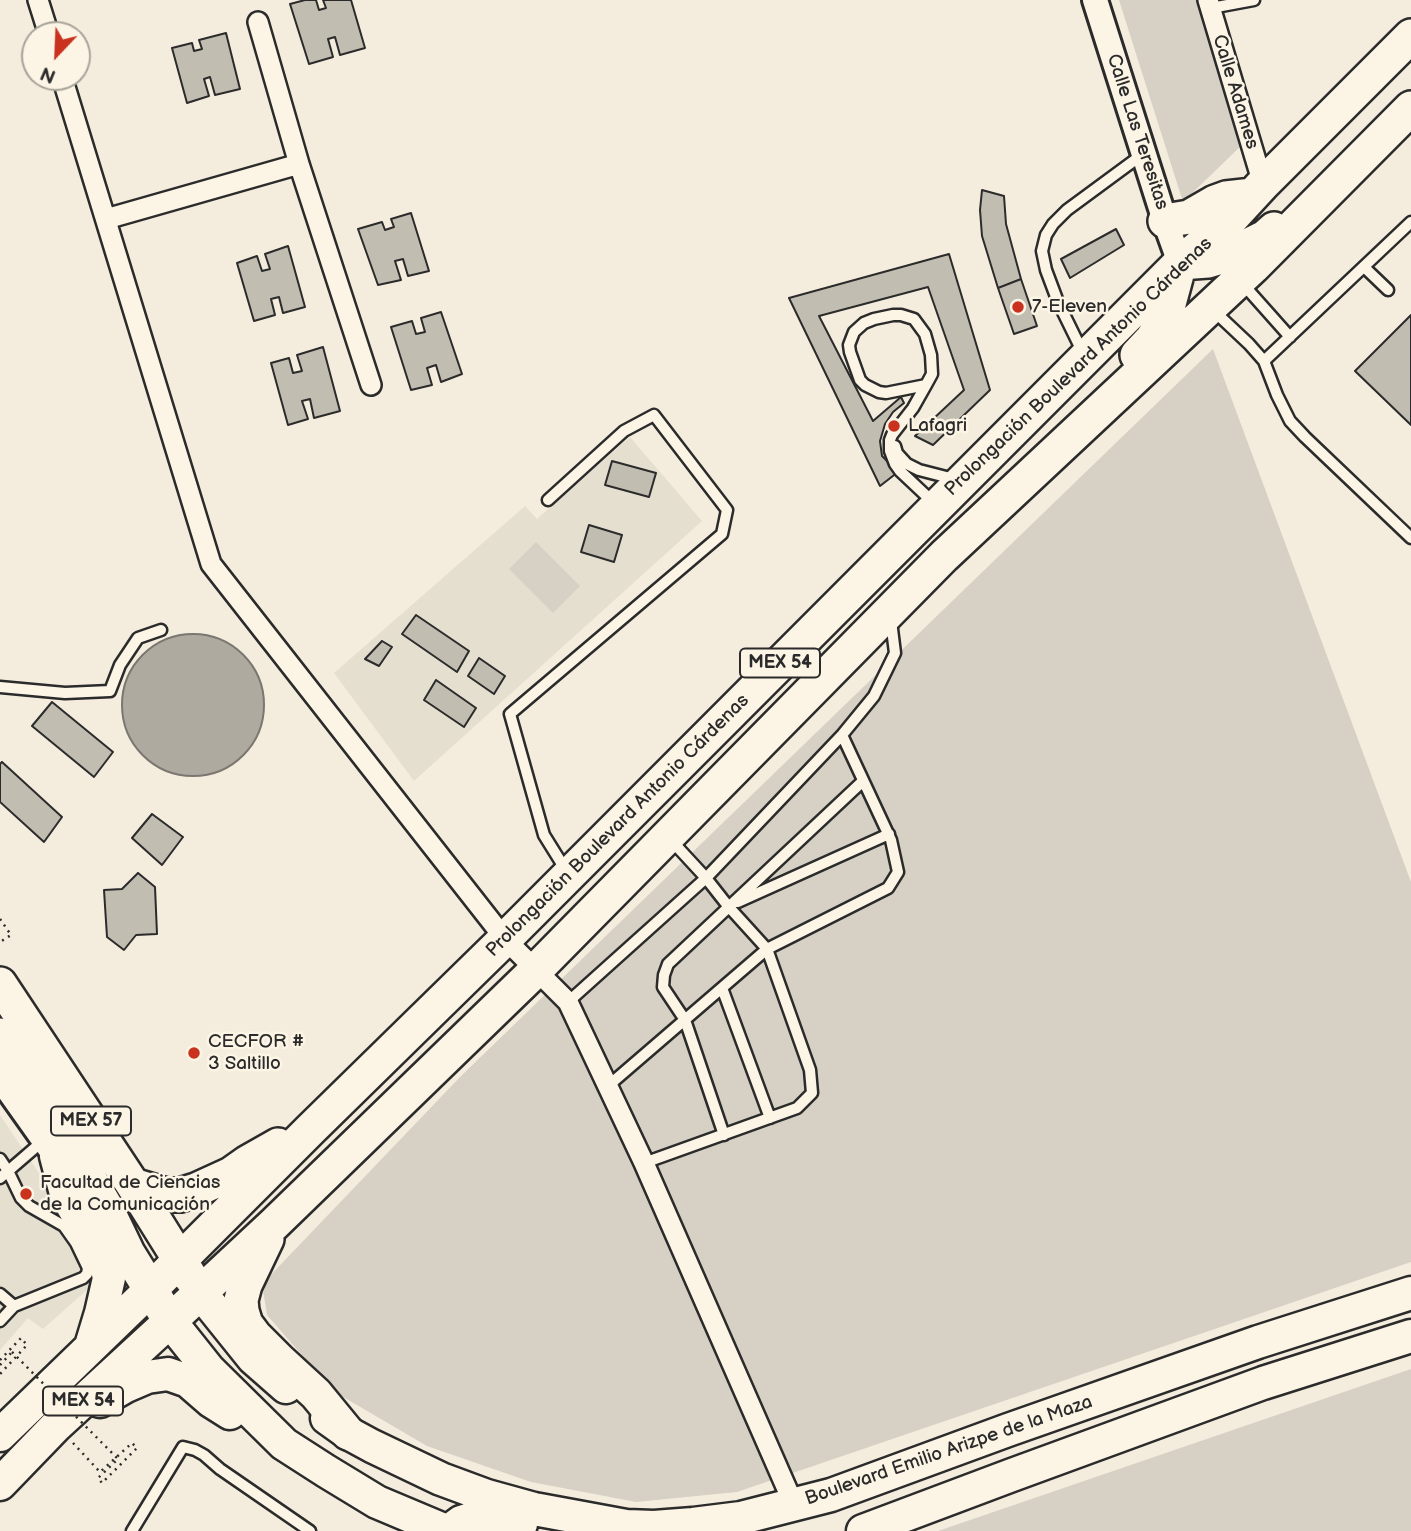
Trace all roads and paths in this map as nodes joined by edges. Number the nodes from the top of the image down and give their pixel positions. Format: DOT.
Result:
graph roads {
  1 [pos="38,0"];
  2 [pos="1095,0"];
  3 [pos="1254,0"];
  4 [pos="1209,4"];
  5 [pos="45,21"];
  6 [pos="258,22"];
  7 [pos="1411,36"];
  8 [pos="66,91"];
  9 [pos="1411,108"];
  10 [pos="1387,133"];
  11 [pos="1143,153"];
  12 [pos="299,164"];
  13 [pos="1258,189"];
  14 [pos="106,219"];
  15 [pos="1165,221"];
  16 [pos="1411,222"];
  17 [pos="1180,263"];
  18 [pos="1364,267"];
  19 [pos="1240,280"];
  20 [pos="1388,290"];
  21 [pos="1210,307"];
  22 [pos="1290,337"];
  23 [pos="1086,358"];
  24 [pos="1265,362"];
  25 [pos="371,385"];
  26 [pos="926,385"];
  27 [pos="898,428"];
  28 [pos="962,481"];
  29 [pos="1015,491"];
  30 [pos="548,500"];
  31 [pos="937,506"];
  32 [pos="1411,538"];
  33 [pos="890,610"];
  34 [pos="161,630"];
  35 [pos="0,687"];
  36 [pos="842,735"];
  37 [pos="863,781"];
  38 [pos="889,834"];
  39 [pos="668,836"];
  40 [pos="568,874"];
  41 [pos="706,878"];
  42 [pos="728,906"];
  43 [pos="0,919"];
  44 [pos="505,939"];
  45 [pos="0,943"];
  46 [pos="767,949"];
  47 [pos="535,971"];
  48 [pos="0,984"];
  49 [pos="722,988"];
  50 [pos="568,1002"];
  51 [pos="685,1020"];
  52 [pos="0,1035"];
  53 [pos="0,1078"];
  54 [pos="608,1086"];
  55 [pos="770,1118"];
  56 [pos="311,1129"];
  57 [pos="724,1135"];
  58 [pos="50,1148"];
  59 [pos="0,1159"];
  60 [pos="644,1163"];
  61 [pos="4,1175"];
  62 [pos="133,1185"];
  63 [pos="274,1224"];
  64 [pos="128,1253"];
  65 [pos="180,1259"];
  66 [pos="150,1290"];
  67 [pos="200,1292"];
  68 [pos="1411,1293"];
  69 [pos="0,1294"];
  70 [pos="14,1306"];
  71 [pos="0,1321"];
  72 [pos="170,1321"];
  73 [pos="1411,1336"];
  74 [pos="91,1347"];
  75 [pos="0,1362"];
  76 [pos="0,1374"];
  77 [pos="56,1426"];
  78 [pos="0,1435"];
  79 [pos="360,1439"];
  80 [pos="285,1444"];
  81 [pos="0,1484"];
  82 [pos="797,1518"];
  83 [pos="614,1529"];
  84 [pos="132,1531"];
  85 [pos="310,1531"];
  86 [pos="448,1531"];
  87 [pos="556,1531"];
  88 [pos="863,1531"];
  1 -- 5 [label="street"];
  2 -- 11 [label="street, Calle Las Teresitas"];
  3 -- 4 [label="lane"];
  4 -- 13 [label="street, Calle Adames"];
  6 -- 12 [label="street"];
  7 -- 13 [label="highway, Prolongación Boulevard Antonio Cárdenas / MEX 54"];
  8 -- 14 [label="street"];
  9 -- 10 [label="highway, MEX 54"];
  10 -- 17 [label="highway"];
  10 -- 19 [label="highway, MEX 54"];
  11 -- 15 [label="street, Calle Las Teresitas"];
  11 -- 23 [label="lane"];
  12 -- 14 [label="street"];
  12 -- 25 [label="street"];
  13 -- 15 [label="highway"];
  13 -- 17 [label="highway, Prolongación Boulevard Antonio Cárdenas / MEX 54"];
  14 -- 44 [label="street"];
  15 -- 17 [label="street, Calle Las Teresitas"];
  16 -- 18 [label="lane"];
  17 -- 23 [label="highway, Prolongación Boulevard Antonio Cárdenas / MEX 54"];
  17 -- 29 [label="highway"];
  18 -- 20 [label="lane"];
  18 -- 22 [label="lane"];
  19 -- 21 [label="highway, MEX 54"];
  19 -- 22 [label="lane"];
  21 -- 24 [label="lane"];
  21 -- 29 [label="highway, MEX 54"];
  22 -- 24 [label="lane"];
  23 -- 28 [label="highway, Prolongación Boulevard Antonio Cárdenas / MEX 54"];
  24 -- 32 [label="lane"];
  26 -- 26 [label="lane"];
  26 -- 27 [label="lane"];
  27 -- 28 [label="lane"];
  27 -- 31 [label="lane"];
  28 -- 31 [label="highway, Prolongación Boulevard Antonio Cárdenas / MEX 54"];
  29 -- 33 [label="highway, MEX 54"];
  30 -- 40 [label="lane"];
  31 -- 40 [label="highway, Prolongación Boulevard Antonio Cárdenas / MEX 54"];
  33 -- 36 [label="lane"];
  33 -- 39 [label="highway, MEX 54"];
  34 -- 35 [label="lane"];
  36 -- 37 [label="lane"];
  36 -- 41 [label="lane"];
  37 -- 38 [label="lane"];
  37 -- 42 [label="lane"];
  38 -- 42 [label="lane"];
  38 -- 46 [label="lane"];
  39 -- 41 [label="lane"];
  39 -- 47 [label="highway, MEX 54"];
  40 -- 44 [label="highway, Prolongación Boulevard Antonio Cárdenas / MEX 54"];
  41 -- 42 [label="lane"];
  41 -- 50 [label="lane"];
  42 -- 46 [label="lane"];
  42 -- 51 [label="lane"];
  43 -- 45 [label="path"];
  44 -- 47 [label="street"];
  44 -- 56 [label="highway, Prolongación Boulevard Antonio Cárdenas / MEX 54"];
  46 -- 49 [label="lane"];
  46 -- 55 [label="lane"];
  47 -- 50 [label="street"];
  47 -- 63 [label="highway, MEX 54"];
  48 -- 62 [label="highway, Boulevard Emilio Arizpe de la Maza / MEX 57"];
  49 -- 51 [label="lane"];
  49 -- 55 [label="lane"];
  50 -- 54 [label="street"];
  51 -- 54 [label="lane"];
  51 -- 57 [label="lane"];
  52 -- 64 [label="highway, MEX 57"];
  53 -- 58 [label="street"];
  54 -- 60 [label="street"];
  55 -- 57 [label="lane"];
  56 -- 62 [label="highway"];
  56 -- 65 [label="highway, Prolongación Boulevard Antonio Cárdenas / MEX 54"];
  57 -- 60 [label="lane"];
  58 -- 61 [label="lane"];
  58 -- 64 [label="street"];
  58 -- 74 [label="main road"];
  59 -- 61 [label="lane"];
  60 -- 82 [label="street"];
  61 -- 70 [label="lane"];
  62 -- 65 [label="highway, Boulevard Emilio Arizpe de la Maza / MEX 57"];
  63 -- 67 [label="highway, MEX 54"];
  63 -- 79 [label="highway"];
  64 -- 66 [label="highway, MEX 57"];
  65 -- 66 [label="highway, Prolongación Boulevard Antonio Cárdenas / MEX 54"];
  65 -- 67 [label="highway, Boulevard Emilio Arizpe de la Maza / MEX 57"];
  66 -- 72 [label="highway, MEX 57"];
  66 -- 74 [label="main road, Prolongación Boulevard Antonio Cárdenas / MEX 54"];
  67 -- 72 [label="highway, MEX 54"];
  67 -- 79 [label="main road, Boulevard Emilio Arizpe de la Maza"];
  68 -- 82 [label="main road, Boulevard Emilio Arizpe de la Maza"];
  69 -- 70 [label="lane"];
  70 -- 71 [label="lane"];
  72 -- 77 [label="main road, MEX 54"];
  72 -- 80 [label="main road"];
  73 -- 88 [label="main road"];
  74 -- 78 [label="main road, Prolongación Boulevard Antonio Cárdenas / MEX 54"];
  75 -- 76 [label="path"];
  75 -- 77 [label="path, bridge"];
  77 -- 80 [label="main road"];
  77 -- 81 [label="main road, MEX 54"];
  79 -- 83 [label="main road, Boulevard Emilio Arizpe de la Maza"];
  79 -- 86 [label="main road"];
  80 -- 86 [label="main road"];
  82 -- 83 [label="main road, Boulevard Emilio Arizpe de la Maza"];
  84 -- 85 [label="lane"];
  86 -- 87 [label="main road"];
}
